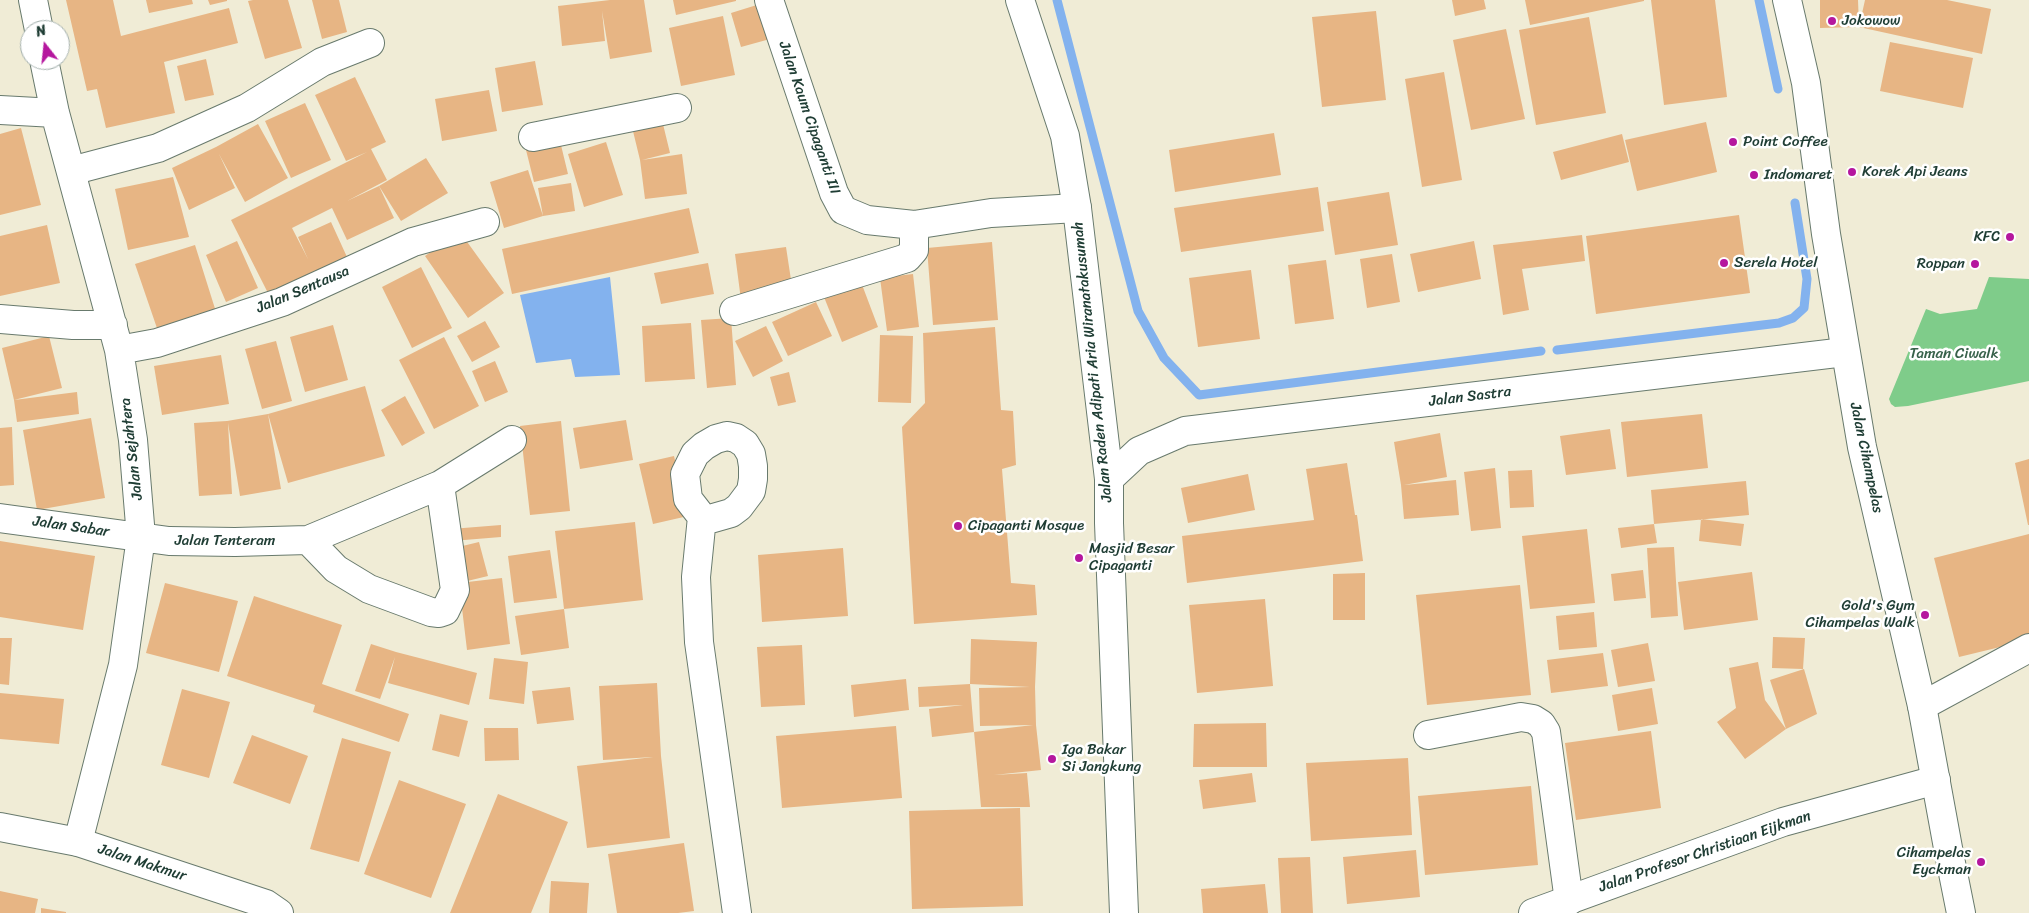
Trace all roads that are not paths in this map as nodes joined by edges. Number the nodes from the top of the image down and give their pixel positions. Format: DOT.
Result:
graph roads {
  1 [pos="33,0"];
  2 [pos="769,0"];
  3 [pos="1020,0"];
  4 [pos="1787,0"];
  5 [pos="36,20"];
  6 [pos="370,43"];
  7 [pos="46,70"];
  8 [pos="677,108"];
  9 [pos="0,110"];
  10 [pos="55,113"];
  11 [pos="533,137"];
  12 [pos="71,172"];
  13 [pos="1077,208"];
  14 [pos="485,222"];
  15 [pos="914,225"];
  16 [pos="734,312"];
  17 [pos="0,319"];
  18 [pos="116,338"];
  19 [pos="1845,352"];
  20 [pos="512,440"];
  21 [pos="1108,480"];
  22 [pos="440,485"];
  23 [pos="702,517"];
  24 [pos="0,518"];
  25 [pos="141,537"];
  26 [pos="308,540"];
  27 [pos="2029,648"];
  28 [pos="1922,706"];
  29 [pos="1428,735"];
  30 [pos="1936,780"];
  31 [pos="0,827"];
  32 [pos="78,842"];
  33 [pos="1569,901"];
  34 [pos="280,913"];
  35 [pos="737,913"];
  36 [pos="1124,913"];
  37 [pos="1533,913"];
  38 [pos="1961,913"];
  1 -- 5 [label="street"];
  2 -- 15 [label="street, Jalan Kaum Cipaganti III"];
  3 -- 13 [label="street, Jalan Raden Adipati Aria Wiranatakusumah"];
  4 -- 19 [label="street, Jalan Cihampelas"];
  6 -- 12 [label="street"];
  7 -- 10 [label="street, Jalan Sejahtera"];
  8 -- 11 [label="street"];
  9 -- 10 [label="street"];
  10 -- 12 [label="street, Jalan Sejahtera"];
  12 -- 18 [label="street, Jalan Sejahtera"];
  13 -- 15 [label="street, Jalan Kaum Cipaganti III"];
  13 -- 21 [label="street, Jalan Raden Adipati Aria Wiranatakusumah"];
  14 -- 18 [label="street, Jalan Sentausa"];
  15 -- 16 [label="street"];
  17 -- 18 [label="street, Jalan Sentausa"];
  18 -- 25 [label="street, Jalan Sejahtera"];
  19 -- 21 [label="street, Jalan Sastra"];
  19 -- 28 [label="street, Jalan Cihampelas"];
  20 -- 22 [label="street, Jalan Tenteram"];
  21 -- 36 [label="street, Jalan Raden Adipati Aria Wiranatakusumah"];
  22 -- 26 [label="street, Jalan Tenteram"];
  22 -- 26 [label="street"];
  23 -- 35 [label="street"];
  24 -- 25 [label="street, Jalan Sabar"];
  25 -- 26 [label="street, Jalan Tenteram"];
  25 -- 32 [label="street, Jalan Sejahtera"];
  27 -- 28 [label="street"];
  28 -- 30 [label="street, Jalan Cihampelas"];
  29 -- 33 [label="street"];
  30 -- 33 [label="street, Jalan Profesor Christiaan Eijkman"];
  30 -- 38 [label="street, Jalan Cihampelas"];
  31 -- 32 [label="street, Jalan Makmur"];
  32 -- 34 [label="street, Jalan Makmur"];
  33 -- 37 [label="street, Jalan Profesor Christiaan Eijkman"];
}
